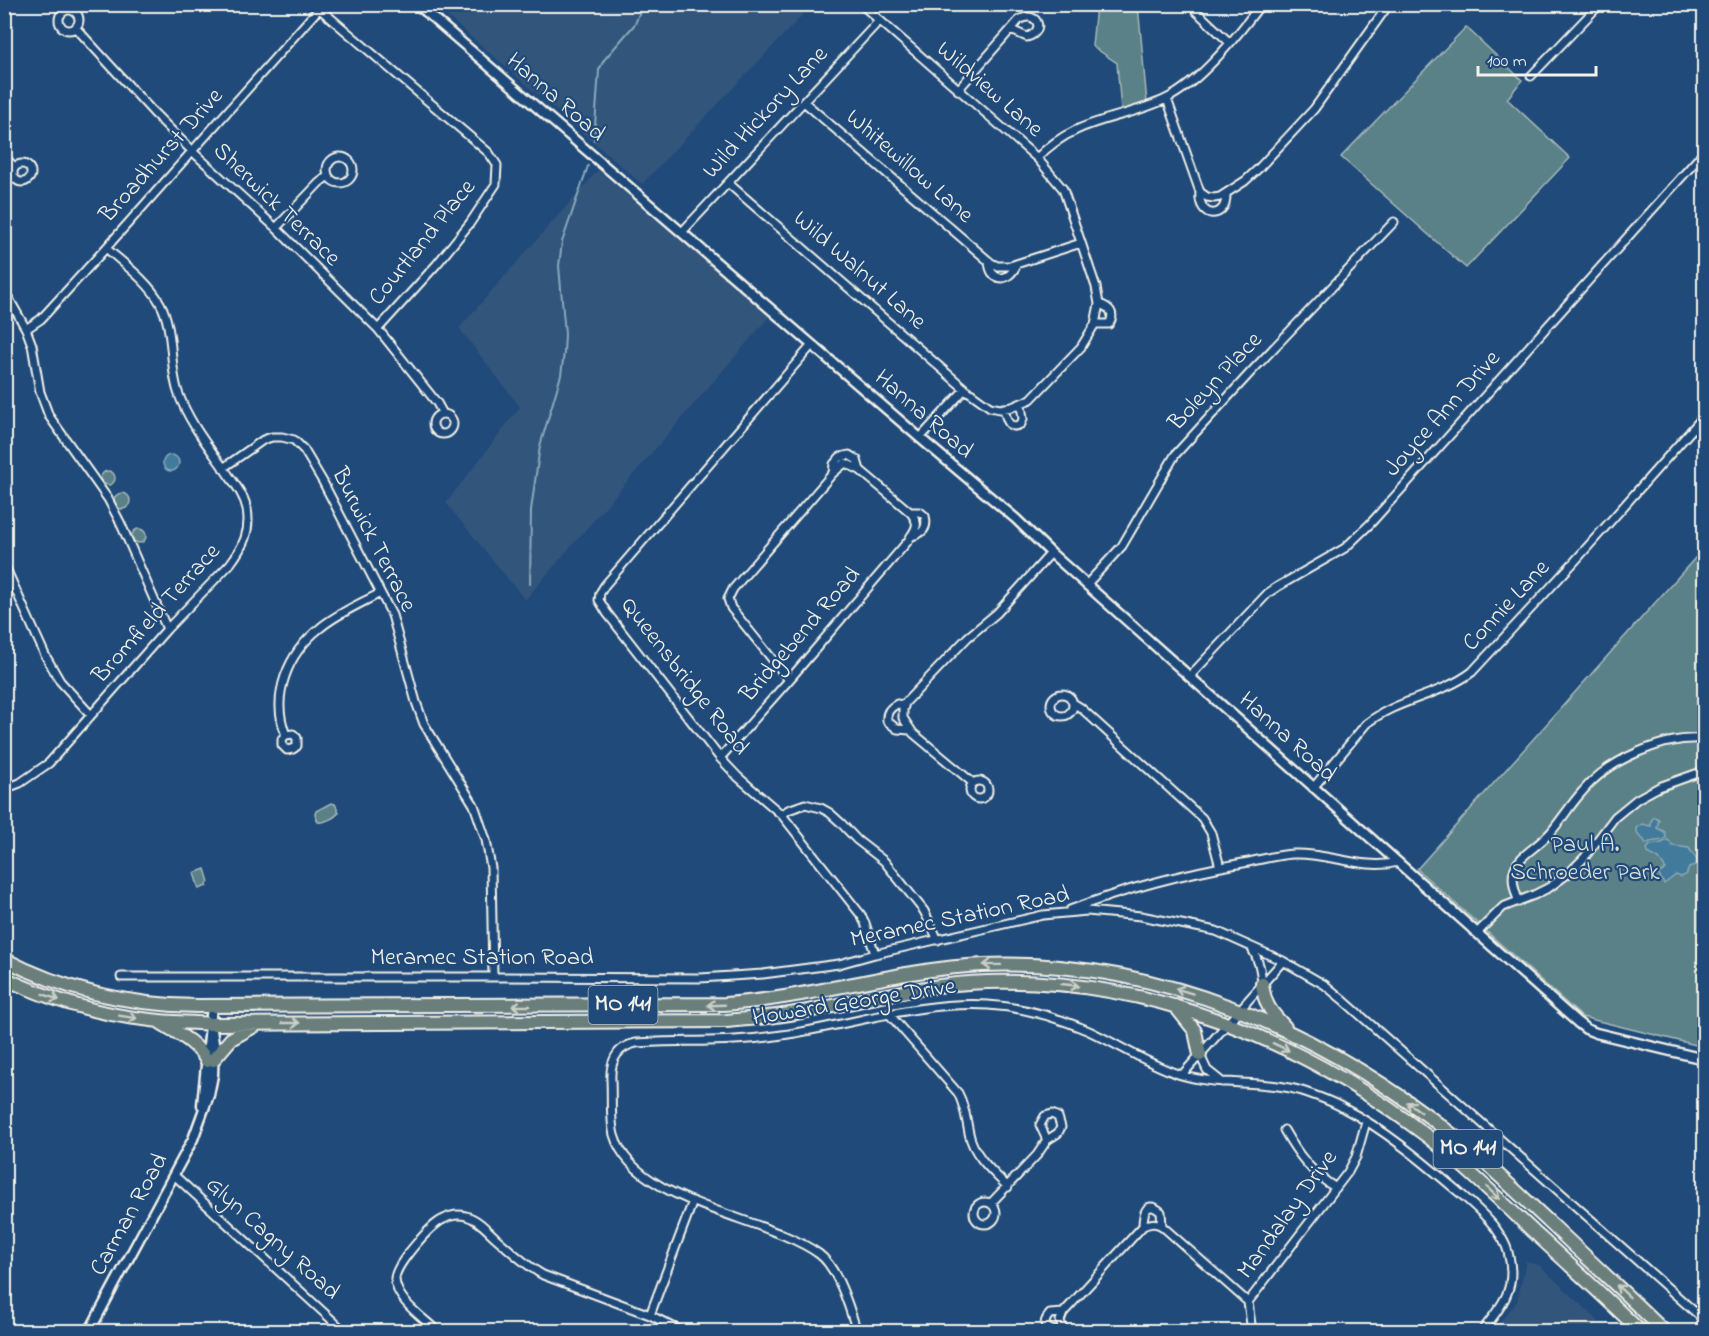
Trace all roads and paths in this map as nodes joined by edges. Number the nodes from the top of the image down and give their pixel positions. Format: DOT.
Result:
graph roads {
  1 [pos="417,4"];
  2 [pos="861,4"];
  3 [pos="1193,4"];
  4 [pos="1261,4"];
  5 [pos="1389,4"];
  6 [pos="1600,4"];
  7 [pos="322,7"];
  8 [pos="879,21"];
  9 [pos="76,28"];
  10 [pos="1011,30"];
  11 [pos="1229,42"];
  12 [pos="1531,76"];
  13 [pos="958,90"];
  14 [pos="1167,99"];
  15 [pos="804,102"];
  16 [pos="193,152"];
  17 [pos="1704,152"];
  18 [pos="4,157"];
  19 [pos="1037,158"];
  20 [pos="15,167"];
  21 [pos="328,176"];
  22 [pos="728,183"];
  23 [pos="1200,192"];
  24 [pos="1226,194"];
  25 [pos="1394,222"];
  26 [pos="276,228"];
  27 [pos="682,232"];
  28 [pos="1082,243"];
  29 [pos="106,248"];
  30 [pos="4,290"];
  31 [pos="1099,304"];
  32 [pos="1095,324"];
  33 [pos="26,329"];
  34 [pos="378,329"];
  35 [pos="812,345"];
  36 [pos="965,389"];
  37 [pos="1021,404"];
  38 [pos="1004,408"];
  39 [pos="443,414"];
  40 [pos="1704,416"];
  41 [pos="920,438"];
  42 [pos="223,468"];
  43 [pos="860,470"];
  44 [pos="833,473"];
  45 [pos="1051,553"];
  46 [pos="4,564"];
  47 [pos="1087,584"];
  48 [pos="380,593"];
  49 [pos="167,629"];
  50 [pos="1189,677"];
  51 [pos="789,680"];
  52 [pos="1073,703"];
  53 [pos="904,705"];
  54 [pos="91,715"];
  55 [pos="910,730"];
  56 [pos="286,735"];
  57 [pos="1704,739"];
  58 [pos="720,758"];
  59 [pos="1704,771"];
  60 [pos="973,783"];
  61 [pos="1312,788"];
  62 [pos="4,789"];
  63 [pos="782,814"];
  64 [pos="1398,862"];
  65 [pos="1220,867"];
  66 [pos="1519,902"];
  67 [pos="1063,913"];
  68 [pos="1477,933"];
  69 [pos="938,940"];
  70 [pos="1250,946"];
  71 [pos="875,954"];
  72 [pos="4,959"];
  73 [pos="1283,961"];
  74 [pos="120,977"];
  75 [pos="493,977"];
  76 [pos="4,978"];
  77 [pos="1262,984"];
  78 [pos="1174,1005"];
  79 [pos="212,1006"];
  80 [pos="1239,1010"];
  81 [pos="889,1014"];
  82 [pos="158,1021"];
  83 [pos="260,1023"];
  84 [pos="1228,1023"];
  85 [pos="211,1024"];
  86 [pos="1290,1033"];
  87 [pos="1200,1055"];
  88 [pos="1704,1059"];
  89 [pos="210,1060"];
  90 [pos="1182,1075"];
  91 [pos="1222,1082"];
  92 [pos="1366,1122"];
  93 [pos="1284,1130"];
  94 [pos="1047,1140"];
  95 [pos="174,1175"];
  96 [pos="1008,1187"];
  97 [pos="1336,1188"];
  98 [pos="693,1201"];
  99 [pos="991,1203"];
  100 [pos="1143,1226"];
  101 [pos="1162,1226"];
  102 [pos="1248,1302"];
  103 [pos="1063,1313"];
  104 [pos="650,1315"];
  105 [pos="1704,1320"];
  106 [pos="1637,1328"];
  107 [pos="1064,1331"];
  108 [pos="89,1332"];
  109 [pos="345,1332"];
  110 [pos="438,1332"];
  111 [pos="682,1332"];
  112 [pos="857,1332"];
  113 [pos="1252,1332"];
  114 [pos="1481,1332"];
  115 [pos="1665,1332"];
  1 -- 27 [label="street, Hanna Road"];
  2 -- 8 [label="street, Wildview Lane"];
  3 -- 11 [label="street"];
  4 -- 11 [label="street"];
  5 -- 24 [label="street"];
  6 -- 12 [label="street"];
  7 -- 16 [label="street, Broadhurst Drive"];
  7 -- 34 [label="street, Courtland Place"];
  8 -- 13 [label="street, Wildview Lane"];
  8 -- 15 [label="street, Wild Hickory Lane"];
  9 -- 16 [label="street, Sherwick Terrace"];
  10 -- 13 [label="street"];
  11 -- 14 [label="street"];
  13 -- 19 [label="street, Wildview Lane"];
  14 -- 19 [label="street"];
  14 -- 23 [label="street"];
  15 -- 22 [label="street, Wild Hickory Lane"];
  15 -- 28 [label="street, Whitewillow Lane"];
  16 -- 26 [label="street, Sherwick Terrace"];
  16 -- 29 [label="street, Broadhurst Drive"];
  17 -- 50 [label="street, Joyce Ann Drive"];
  18 -- 20 [label="street"];
  19 -- 28 [label="street, Wildview Lane"];
  21 -- 26 [label="street"];
  22 -- 27 [label="street, Wild Hickory Lane"];
  22 -- 36 [label="street, Wild Walnut Lane"];
  23 -- 24 [label="street"];
  23 -- 24 [label="street"];
  25 -- 47 [label="street, Boleyn Place"];
  26 -- 34 [label="street, Sherwick Terrace"];
  27 -- 35 [label="street, Hanna Road"];
  28 -- 31 [label="street, Wildview Lane"];
  29 -- 33 [label="street, Broadhurst Drive"];
  29 -- 42 [label="street, Bromfield Terrace"];
  30 -- 33 [label="street"];
  31 -- 32 [label="street"];
  31 -- 32 [label="street"];
  32 -- 37 [label="street"];
  33 -- 49 [label="street"];
  34 -- 39 [label="street, Sherwick Terrace"];
  35 -- 41 [label="street, Hanna Road"];
  35 -- 58 [label="street, Queensbridge Road"];
  36 -- 38 [label="street, Wild Walnut Lane"];
  36 -- 41 [label="street"];
  37 -- 38 [label="street"];
  37 -- 38 [label="street"];
  40 -- 61 [label="street, Connie Lane"];
  41 -- 45 [label="street, Hanna Road"];
  42 -- 48 [label="street, Burwick Terrace"];
  42 -- 49 [label="street, Bromfield Terrace"];
  43 -- 44 [label="street, Bridgebend Road"];
  43 -- 44 [label="street"];
  43 -- 51 [label="street, Bridgebend Road"];
  44 -- 51 [label="street"];
  45 -- 47 [label="street, Hanna Road"];
  45 -- 53 [label="street"];
  46 -- 54 [label="street"];
  47 -- 50 [label="street, Hanna Road"];
  48 -- 56 [label="street"];
  48 -- 75 [label="street, Burwick Terrace"];
  49 -- 54 [label="street, Bromfield Terrace"];
  50 -- 61 [label="street, Hanna Road"];
  51 -- 58 [label="street, Bridgebend Road"];
  52 -- 65 [label="street"];
  53 -- 55 [label="street"];
  53 -- 55 [label="street"];
  54 -- 62 [label="street, Bromfield Terrace"];
  55 -- 60 [label="street"];
  57 -- 66 [label="street"];
  58 -- 63 [label="street, Queensbridge Road"];
  59 -- 66 [label="street"];
  61 -- 64 [label="street, Hanna Road"];
  63 -- 69 [label="street"];
  63 -- 71 [label="street, Queensbridge Road"];
  64 -- 65 [label="street"];
  64 -- 68 [label="street, Hanna Road"];
  65 -- 67 [label="street"];
  66 -- 68 [label="street"];
  67 -- 69 [label="street, Meramec Station Road"];
  67 -- 70 [label="street, Meramec Station Road"];
  68 -- 88 [label="street, Hanna Road"];
  69 -- 71 [label="street, Meramec Station Road"];
  70 -- 73 [label="street, Meramec Station Road"];
  70 -- 77 [label="street"];
  71 -- 75 [label="street, Meramec Station Road"];
  72 -- 79 [label="highway, MO 141"];
  73 -- 77 [label="street"];
  73 -- 105 [label="street, Meramec Station Road"];
  74 -- 75 [label="street, Meramec Station Road"];
  76 -- 82 [label="highway, MO 141, one-way"];
  77 -- 80 [label="street"];
  77 -- 86 [label="highway"];
  83 -- 78 [label="highway, MO 141, one-way"];
  78 -- 84 [label="highway, MO 141"];
  78 -- 87 [label="highway"];
  80 -- 79 [label="highway, MO 141, one-way"];
  79 -- 85 [label="street, Carman Road"];
  80 -- 84 [label="street"];
  80 -- 86 [label="highway, MO 141"];
  81 -- 90 [label="street, Howard George Drive"];
  81 -- 96 [label="street"];
  81 -- 98 [label="street, Howard George Drive"];
  82 -- 85 [label="highway, MO 141"];
  82 -- 89 [label="highway"];
  83 -- 85 [label="highway, MO 141"];
  83 -- 89 [label="highway"];
  84 -- 87 [label="street"];
  84 -- 106 [label="highway, MO 141, one-way"];
  85 -- 89 [label="street, Carman Road"];
  115 -- 86 [label="highway, MO 141, one-way"];
  87 -- 90 [label="street"];
  87 -- 91 [label="street"];
  89 -- 95 [label="street, Carman Road"];
  90 -- 91 [label="street, Howard George Drive"];
  91 -- 92 [label="street, Howard George Drive"];
  92 -- 97 [label="street, Mandalay Drive"];
  92 -- 114 [label="street, Howard George Drive"];
  93 -- 97 [label="street"];
  94 -- 96 [label="street"];
  95 -- 108 [label="street, Carman Road"];
  95 -- 109 [label="street, Glyn Cagny Road"];
  96 -- 99 [label="street"];
  97 -- 102 [label="street, Mandalay Drive"];
  98 -- 104 [label="street"];
  98 -- 112 [label="street"];
  100 -- 101 [label="street"];
  100 -- 101 [label="street"];
  100 -- 103 [label="street"];
  101 -- 102 [label="street"];
  102 -- 113 [label="street, Mandalay Drive"];
  103 -- 107 [label="street"];
  103 -- 107 [label="street"];
  104 -- 110 [label="street"];
  104 -- 111 [label="street"];
}
